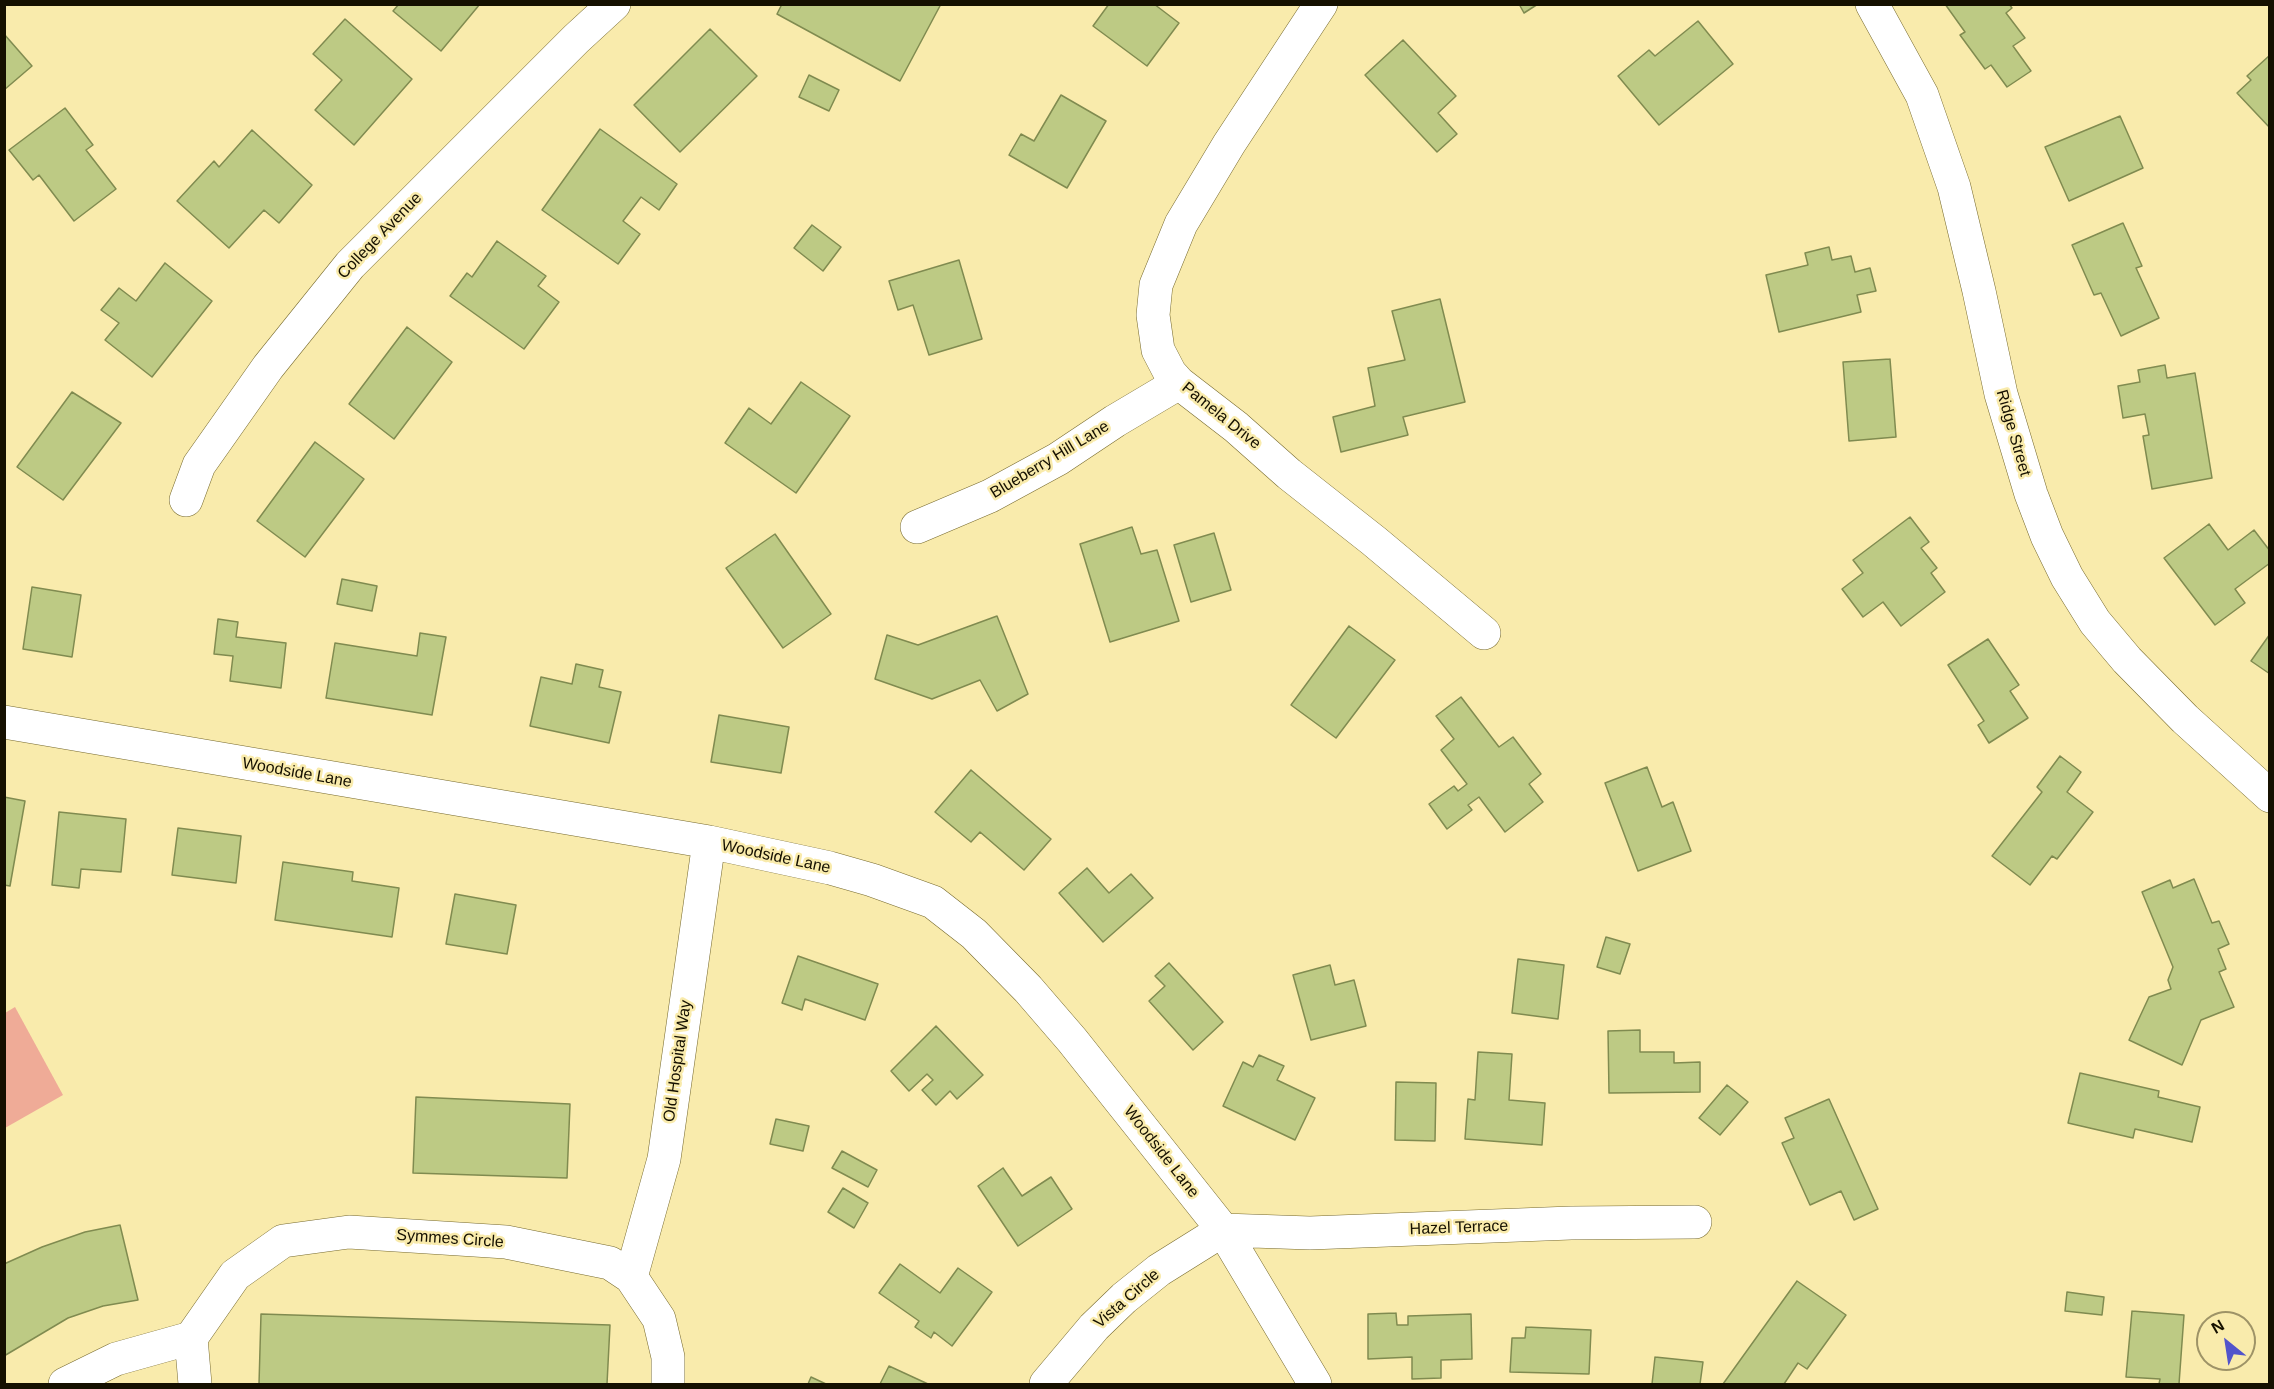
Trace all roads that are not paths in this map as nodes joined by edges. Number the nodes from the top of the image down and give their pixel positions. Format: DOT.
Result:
graph roads {
  1 [pos="614,4"];
  2 [pos="1321,4"];
  3 [pos="1872,4"];
  4 [pos="1179,383"];
  5 [pos="186,500"];
  6 [pos="917,527"];
  7 [pos="1484,633"];
  8 [pos="4,722"];
  9 [pos="2270,796"];
  10 [pos="709,842"];
  11 [pos="1695,1222"];
  12 [pos="1223,1230"];
  13 [pos="631,1277"];
  14 [pos="190,1338"];
  15 [pos="65,1384"];
  16 [pos="195,1384"];
  17 [pos="668,1384"];
  18 [pos="1046,1384"];
  19 [pos="1315,1384"];
  1 -- 5 [label="street, College Avenue"];
  2 -- 4 [label="street, Pamela Drive"];
  3 -- 9 [label="street, Ridge Street"];
  4 -- 6 [label="street, Blueberry Hill Lane"];
  4 -- 7 [label="street, Pamela Drive"];
  8 -- 10 [label="street, Woodside Lane"];
  10 -- 12 [label="street, Woodside Lane"];
  10 -- 13 [label="street, Old Hospital Way"];
  11 -- 12 [label="street, Hazel Terrace"];
  12 -- 18 [label="street, Vista Circle"];
  12 -- 19 [label="street, Woodside Lane"];
  13 -- 14 [label="street, Symmes Circle"];
  13 -- 17 [label="street, Symmes Circle"];
  14 -- 15 [label="street"];
  14 -- 16 [label="street"];
}
